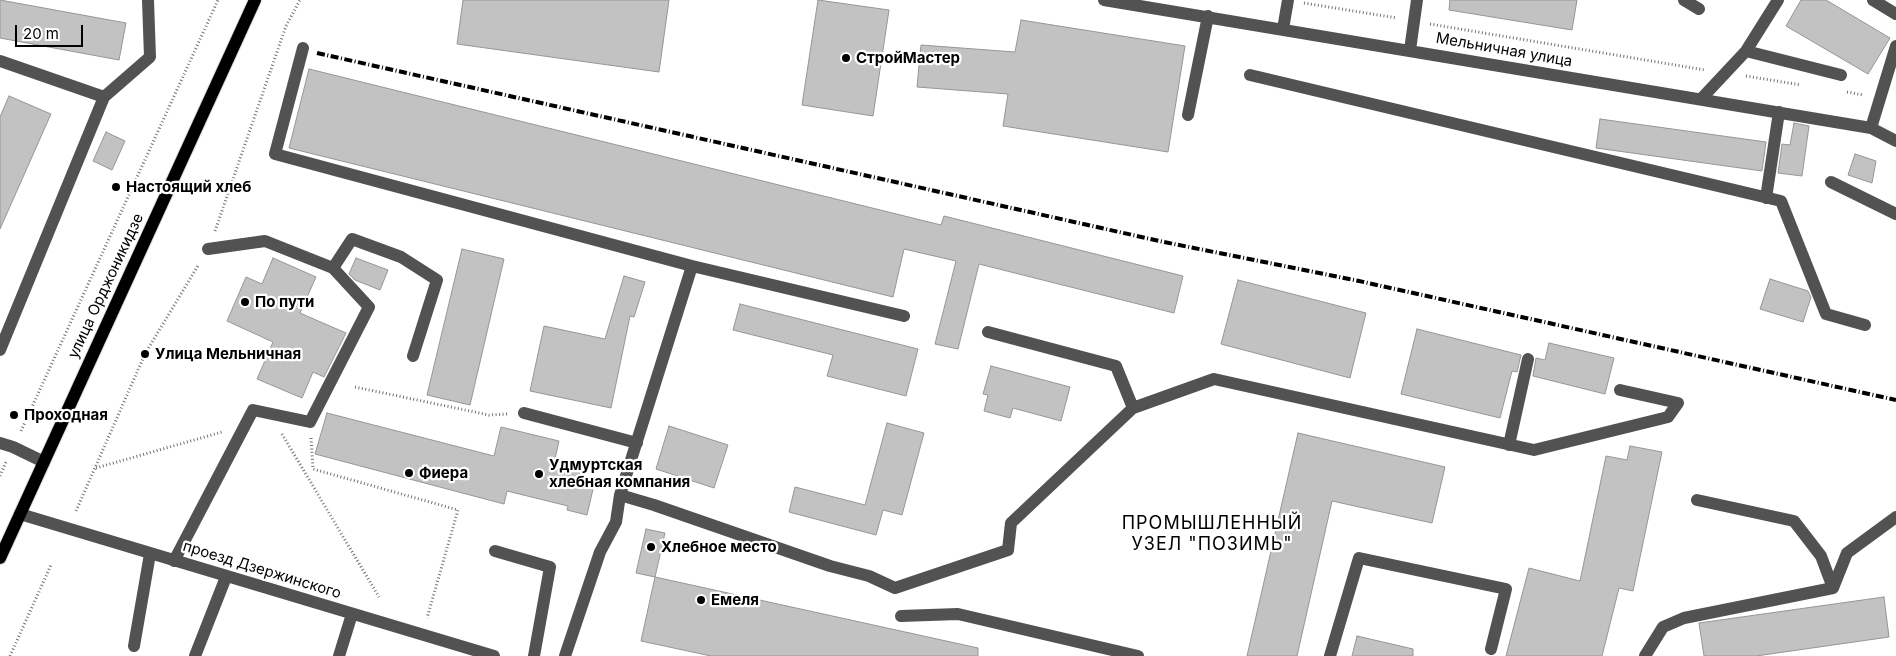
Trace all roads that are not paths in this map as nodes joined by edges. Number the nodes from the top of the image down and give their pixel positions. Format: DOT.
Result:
graph roads {
  1 [pos="148,0"];
  2 [pos="255,0"];
  3 [pos="1104,0"];
  4 [pos="1417,0"];
  5 [pos="1684,0"];
  6 [pos="1778,0"];
  7 [pos="1873,0"];
  8 [pos="1293,1"];
  9 [pos="1699,8"];
  10 [pos="1896,14"];
  11 [pos="1208,16"];
  12 [pos="1283,29"];
  13 [pos="1896,46"];
  14 [pos="303,48"];
  15 [pos="1410,50"];
  16 [pos="1746,51"];
  17 [pos="0,61"];
  18 [pos="1250,75"];
  19 [pos="1841,75"];
  20 [pos="104,97"];
  21 [pos="1701,99"];
  22 [pos="1778,112"];
  23 [pos="1188,116"];
  24 [pos="1871,128"];
  25 [pos="1896,141"];
  26 [pos="1831,182"];
  27 [pos="1766,198"];
  28 [pos="1896,214"];
  29 [pos="208,249"];
  30 [pos="692,266"];
  31 [pos="333,268"];
  32 [pos="904,316"];
  33 [pos="1865,325"];
  34 [pos="988,332"];
  35 [pos="0,350"];
  36 [pos="413,356"];
  37 [pos="1528,359"];
  38 [pos="1620,390"];
  39 [pos="1133,408"];
  40 [pos="524,413"];
  41 [pos="0,443"];
  42 [pos="636,443"];
  43 [pos="1509,445"];
  44 [pos="44,462"];
  45 [pos="620,495"];
  46 [pos="1697,500"];
  47 [pos="20,514"];
  48 [pos="1896,517"];
  49 [pos="496,551"];
  50 [pos="150,554"];
  51 [pos="0,558"];
  52 [pos="174,561"];
  53 [pos="226,576"];
  54 [pos="1833,588"];
  55 [pos="352,614"];
  56 [pos="902,616"];
  57 [pos="134,646"];
  58 [pos="1491,649"];
  59 [pos="195,656"];
  60 [pos="339,656"];
  61 [pos="494,656"];
  62 [pos="534,656"];
  63 [pos="565,656"];
  64 [pos="1138,656"];
  65 [pos="1330,656"];
  66 [pos="1645,656"];
  1 -- 20 [label="street"];
  2 -- 44 [label="main road, улица Орджоникидзе"];
  3 -- 11 [label="street, Мельничная улица"];
  4 -- 15 [label="street"];
  5 -- 9 [label="street"];
  6 -- 16 [label="street"];
  7 -- 10 [label="street"];
  8 -- 12 [label="street"];
  11 -- 12 [label="street, Мельничная улица"];
  11 -- 23 [label="street"];
  12 -- 15 [label="street, Мельничная улица"];
  13 -- 24 [label="street"];
  14 -- 30 [label="street"];
  15 -- 21 [label="street, Мельничная улица"];
  16 -- 19 [label="street"];
  16 -- 21 [label="street"];
  17 -- 20 [label="street"];
  18 -- 27 [label="street"];
  20 -- 35 [label="street"];
  21 -- 22 [label="street, Мельничная улица"];
  22 -- 24 [label="street, Мельничная улица"];
  22 -- 27 [label="street"];
  24 -- 25 [label="street, Мельничная улица"];
  26 -- 28 [label="street"];
  27 -- 33 [label="street"];
  29 -- 31 [label="street"];
  30 -- 32 [label="street"];
  30 -- 42 [label="street"];
  31 -- 36 [label="street"];
  31 -- 52 [label="street"];
  34 -- 39 [label="street"];
  37 -- 43 [label="street"];
  38 -- 43 [label="street"];
  39 -- 43 [label="street"];
  39 -- 45 [label="street"];
  40 -- 42 [label="street"];
  41 -- 44 [label="street"];
  42 -- 45 [label="street"];
  44 -- 47 [label="main road, улица Орджоникидзе"];
  45 -- 63 [label="street"];
  46 -- 54 [label="street"];
  47 -- 50 [label="street, проезд Дзержинского"];
  47 -- 51 [label="main road, улица Орджоникидзе"];
  48 -- 54 [label="street"];
  49 -- 62 [label="street"];
  50 -- 52 [label="street, проезд Дзержинского"];
  50 -- 57 [label="street"];
  52 -- 53 [label="street, проезд Дзержинского"];
  53 -- 55 [label="street, проезд Дзержинского"];
  53 -- 59 [label="street"];
  54 -- 66 [label="street"];
  55 -- 60 [label="street"];
  55 -- 61 [label="street, проезд Дзержинского"];
  56 -- 64 [label="street"];
  58 -- 65 [label="street"];
}
